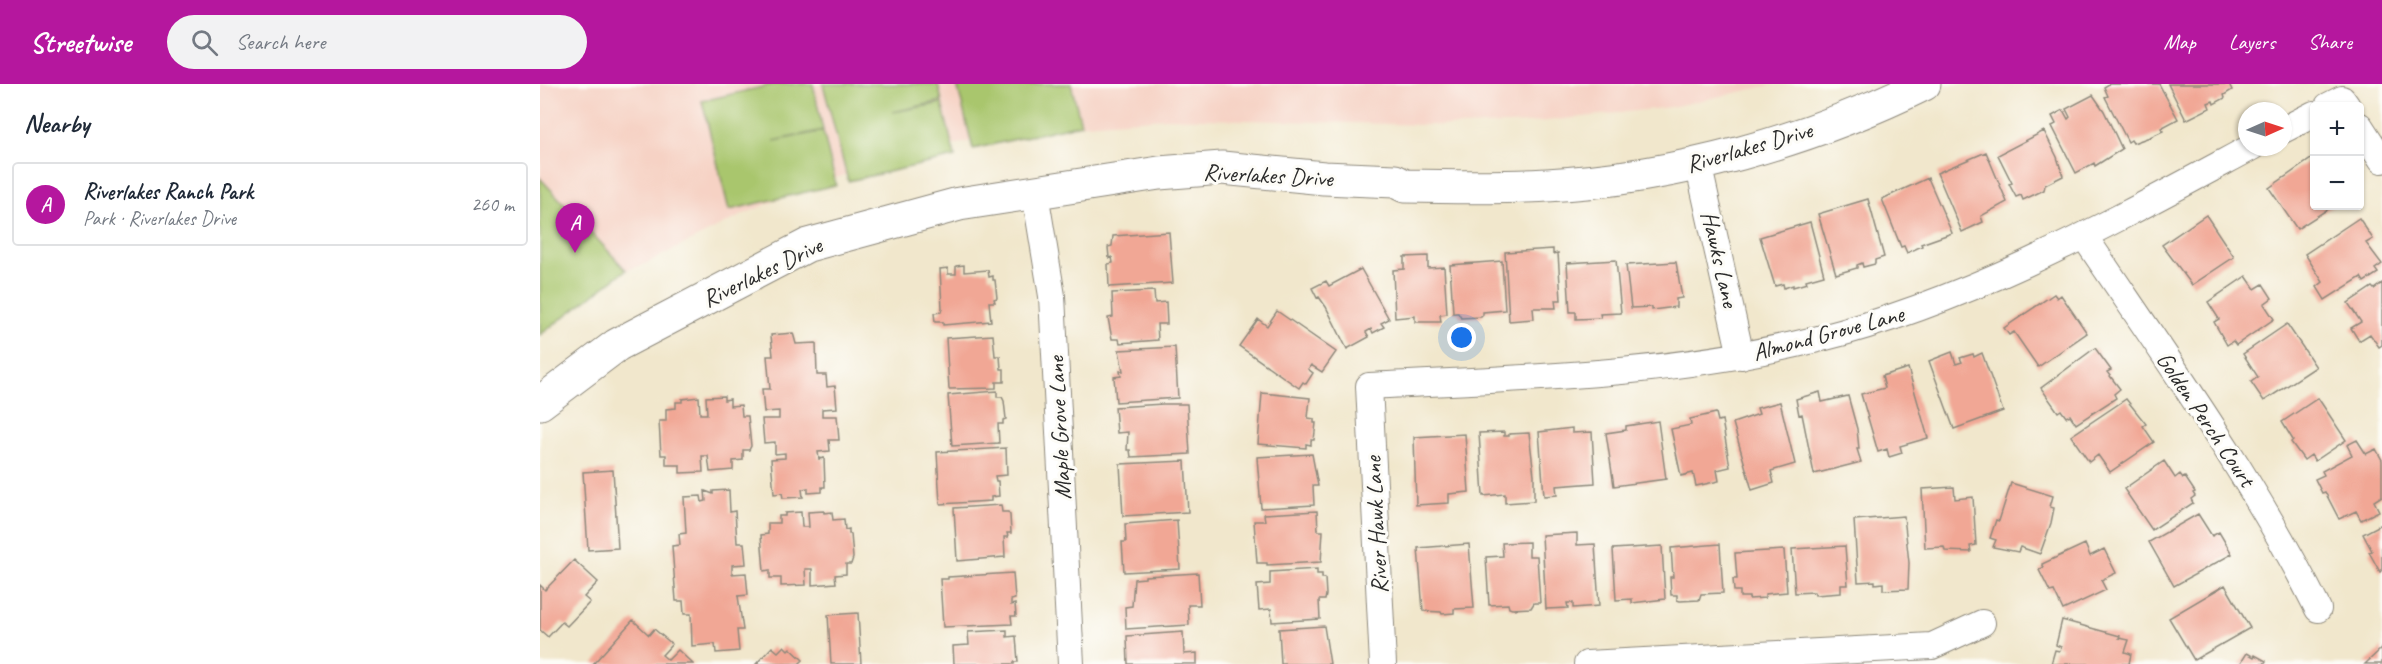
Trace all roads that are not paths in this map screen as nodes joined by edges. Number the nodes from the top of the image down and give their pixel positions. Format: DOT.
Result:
graph roads {
  1 [pos="1924,84"];
  2 [pos="2310,116"];
  3 [pos="2292,125"];
  4 [pos="2364,132"];
  5 [pos="2238,154"];
  6 [pos="2382,160"];
  7 [pos="1698,163"];
  8 [pos="1035,193"];
  9 [pos="2084,236"];
  10 [pos="1741,356"];
  11 [pos="1369,386"];
  12 [pos="540,403"];
  13 [pos="2318,609"];
  14 [pos="1982,623"];
  15 [pos="1771,659"];
  16 [pos="1071,664"];
  17 [pos="1383,664"];
  18 [pos="1587,664"];
  1 -- 7 [label="main road, Riverlakes Drive"];
  2 -- 3 [label="street"];
  4 -- 6 [label="street"];
  5 -- 9 [label="street, Almond Grove Lane"];
  7 -- 8 [label="main road, Riverlakes Drive"];
  7 -- 10 [label="street, Hawks Lane"];
  8 -- 12 [label="main road, Riverlakes Drive"];
  8 -- 16 [label="street, Maple Grove Lane"];
  9 -- 10 [label="street, Almond Grove Lane"];
  9 -- 13 [label="street, Golden Perch Court"];
  10 -- 11 [label="street, Almond Grove Lane"];
  11 -- 17 [label="street, River Hawk Lane"];
  14 -- 15 [label="street"];
  15 -- 18 [label="street"];
}
